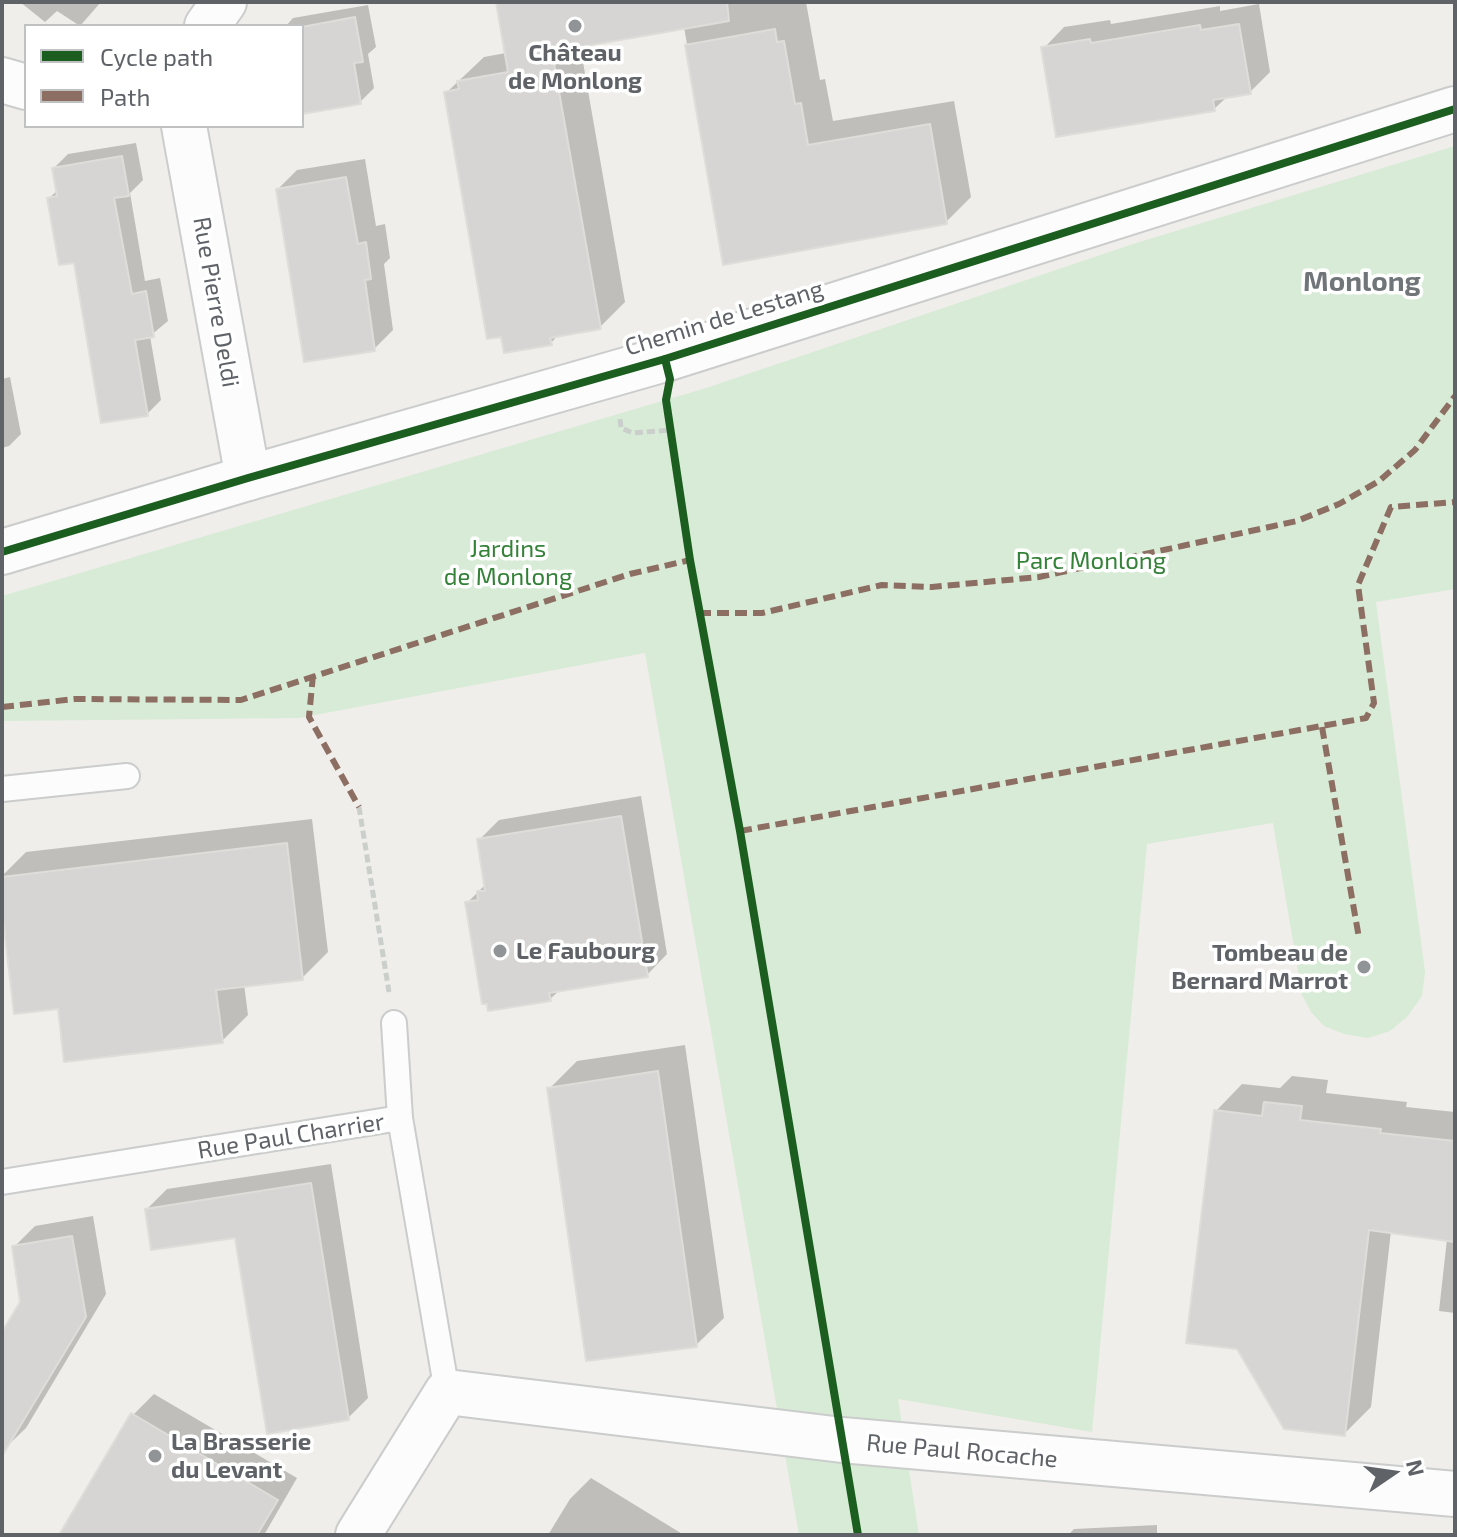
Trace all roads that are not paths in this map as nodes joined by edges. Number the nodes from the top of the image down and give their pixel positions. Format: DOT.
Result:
graph roads {
  1 [pos="224,2"];
  2 [pos="208,24"];
  3 [pos="2,80"];
  4 [pos="24,86"];
  5 [pos="1455,109"];
  6 [pos="184,128"];
  7 [pos="248,478"];
  8 [pos="2,552"];
  9 [pos="127,776"];
  10 [pos="2,789"];
  11 [pos="394,1023"];
  12 [pos="400,1118"];
  13 [pos="2,1182"];
  14 [pos="447,1392"];
  15 [pos="1455,1494"];
  16 [pos="358,1535"];
  1 -- 2 [label="street"];
  3 -- 4 [label="street"];
  5 -- 7 [label="street, Chemin de Lestang"];
  6 -- 7 [label="street, Rue Pierre Deldi"];
  7 -- 8 [label="street, Chemin de Lestang"];
  9 -- 10 [label="lane"];
  11 -- 12 [label="lane"];
  12 -- 13 [label="lane, Rue Paul Charrier"];
  12 -- 14 [label="lane, Rue Paul Charrier"];
  14 -- 15 [label="street, Rue Paul Rocache"];
  14 -- 16 [label="street"];
}
